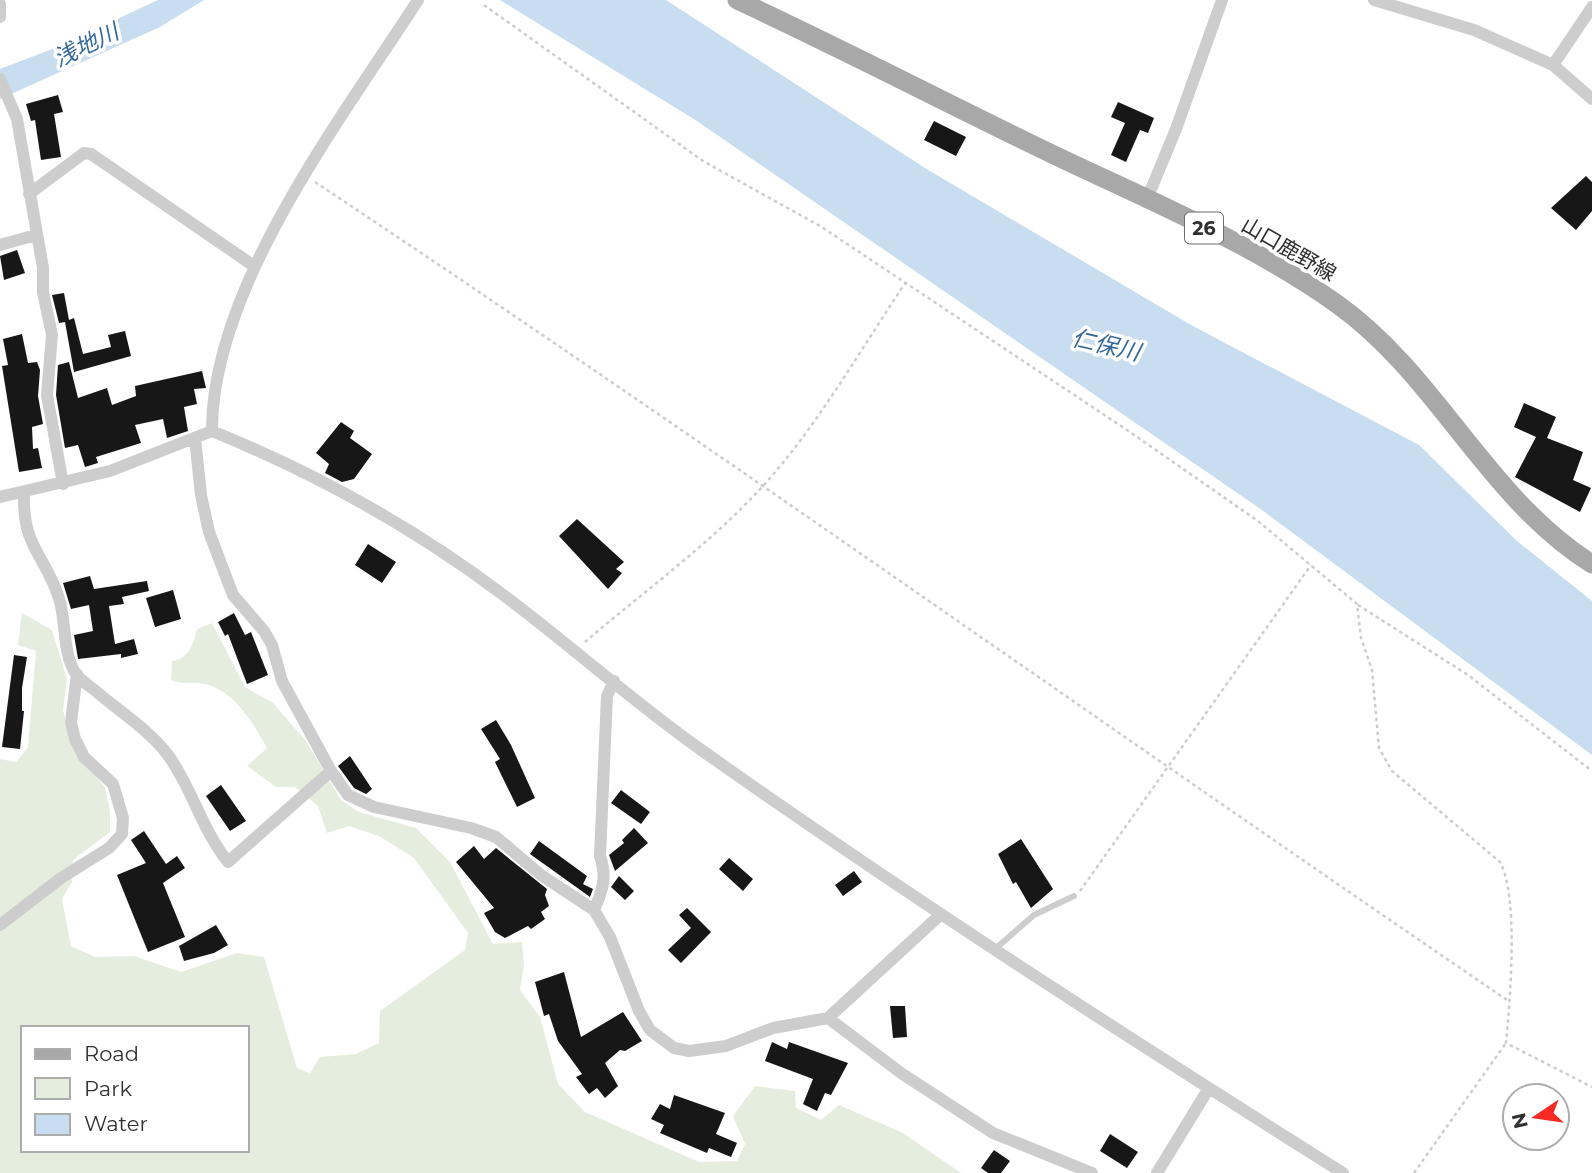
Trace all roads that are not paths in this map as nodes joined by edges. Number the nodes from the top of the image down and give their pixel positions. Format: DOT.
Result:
graph roads {
  1 [pos="418,0"];
  2 [pos="737,0"];
  3 [pos="1222,0"];
  4 [pos="1374,0"];
  5 [pos="0,4"];
  6 [pos="1592,7"];
  7 [pos="0,17"];
  8 [pos="1553,65"];
  9 [pos="0,79"];
  10 [pos="1592,99"];
  11 [pos="29,194"];
  12 [pos="1147,200"];
  13 [pos="36,235"];
  14 [pos="0,245"];
  15 [pos="254,266"];
  16 [pos="212,431"];
  17 [pos="195,438"];
  18 [pos="63,484"];
  19 [pos="24,493"];
  20 [pos="0,497"];
  21 [pos="1592,564"];
  22 [pos="77,674"];
  23 [pos="614,681"];
  24 [pos="331,771"];
  25 [pos="1074,896"];
  26 [pos="594,910"];
  27 [pos="939,916"];
  28 [pos="0,925"];
  29 [pos="994,951"];
  30 [pos="828,1018"];
  31 [pos="1209,1088"];
  32 [pos="1092,1173"];
  33 [pos="1157,1173"];
  34 [pos="1343,1173"];
  1 -- 15 [label="street"];
  2 -- 12 [label="main road, 山口鹿野線 / 26"];
  3 -- 12 [label="street"];
  4 -- 8 [label="street"];
  5 -- 7 [label="street"];
  6 -- 8 [label="street"];
  8 -- 10 [label="street"];
  9 -- 11 [label="street"];
  11 -- 13 [label="street"];
  11 -- 15 [label="street"];
  12 -- 21 [label="main road, 山口鹿野線 / 26"];
  13 -- 14 [label="street"];
  13 -- 18 [label="street"];
  15 -- 16 [label="street"];
  16 -- 17 [label="street"];
  16 -- 23 [label="street"];
  17 -- 18 [label="street"];
  17 -- 24 [label="street"];
  18 -- 19 [label="street"];
  19 -- 20 [label="street"];
  19 -- 22 [label="street"];
  22 -- 24 [label="street"];
  22 -- 28 [label="street"];
  23 -- 26 [label="street"];
  23 -- 27 [label="street"];
  24 -- 26 [label="street"];
  25 -- 29 [label="lane"];
  26 -- 30 [label="street"];
  27 -- 29 [label="street"];
  27 -- 30 [label="street"];
  29 -- 31 [label="street"];
  30 -- 32 [label="street"];
  31 -- 33 [label="street"];
  31 -- 34 [label="street"];
}
